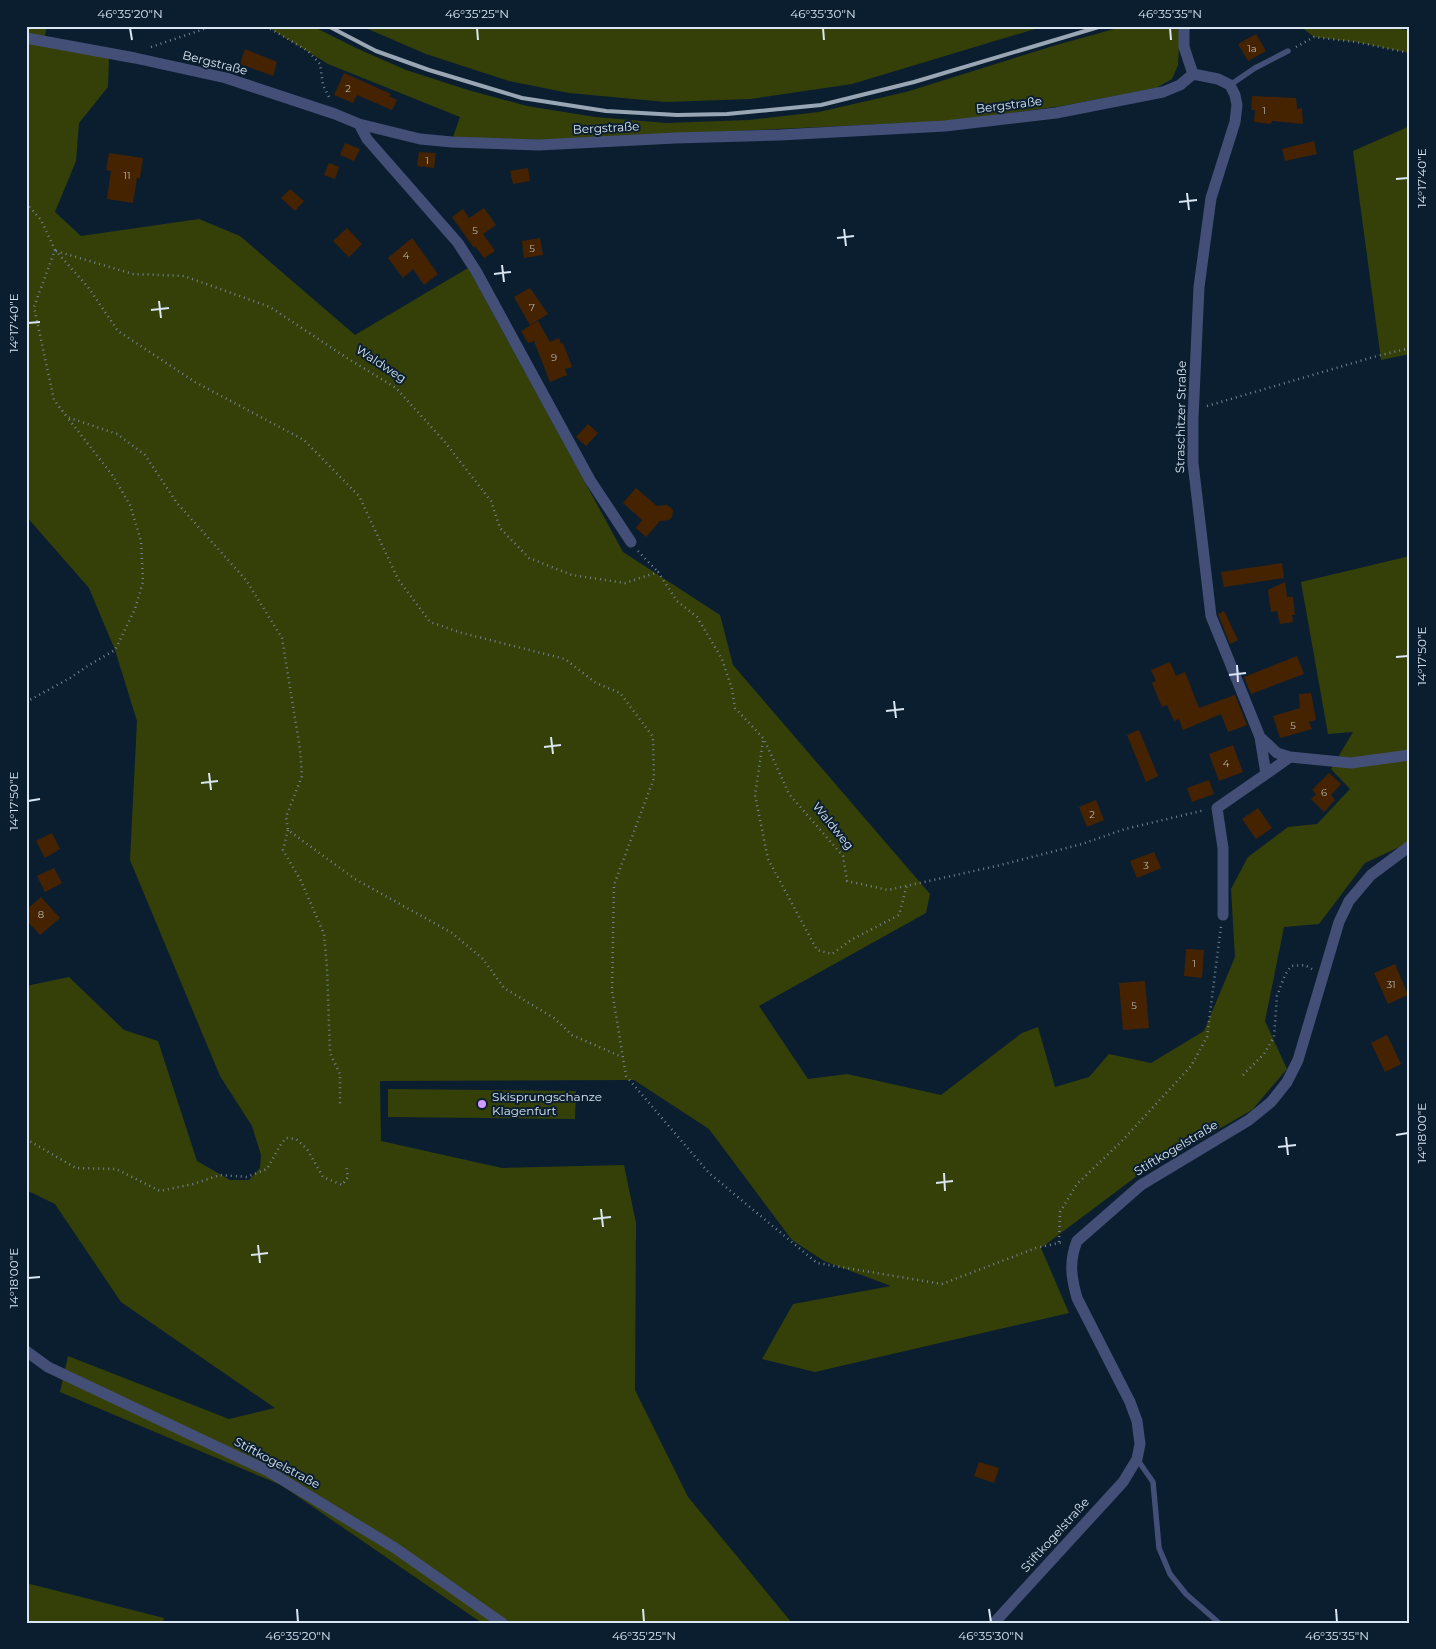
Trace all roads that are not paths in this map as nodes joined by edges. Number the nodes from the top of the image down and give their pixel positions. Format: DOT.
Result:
graph roads {
  1 [pos="1184,26"];
  2 [pos="26,38"];
  3 [pos="1288,51"];
  4 [pos="1192,74"];
  5 [pos="1230,85"];
  6 [pos="358,124"];
  7 [pos="631,542"];
  8 [pos="1260,736"];
  9 [pos="1410,755"];
  10 [pos="1290,757"];
  11 [pos="1266,774"];
  12 [pos="1410,846"];
  13 [pos="1223,915"];
  14 [pos="26,1351"];
  15 [pos="1137,1458"];
  16 [pos="502,1623"];
  17 [pos="994,1623"];
  18 [pos="1219,1623"];
  1 -- 4 [label="street"];
  2 -- 6 [label="street, Bergstraße"];
  3 -- 5 [label="lane"];
  4 -- 5 [label="street"];
  4 -- 6 [label="street, Bergstraße"];
  5 -- 8 [label="street, Straschitzer Straße"];
  6 -- 7 [label="street"];
  8 -- 10 [label="street, Straschitzer Straße"];
  8 -- 11 [label="street"];
  9 -- 10 [label="street, Straschitzer Straße"];
  10 -- 11 [label="street"];
  11 -- 13 [label="street"];
  12 -- 15 [label="street, Stiftkogelstraße"];
  14 -- 16 [label="street, Stiftkogelstraße"];
  15 -- 17 [label="street, Stiftkogelstraße"];
  15 -- 18 [label="lane"];
}
